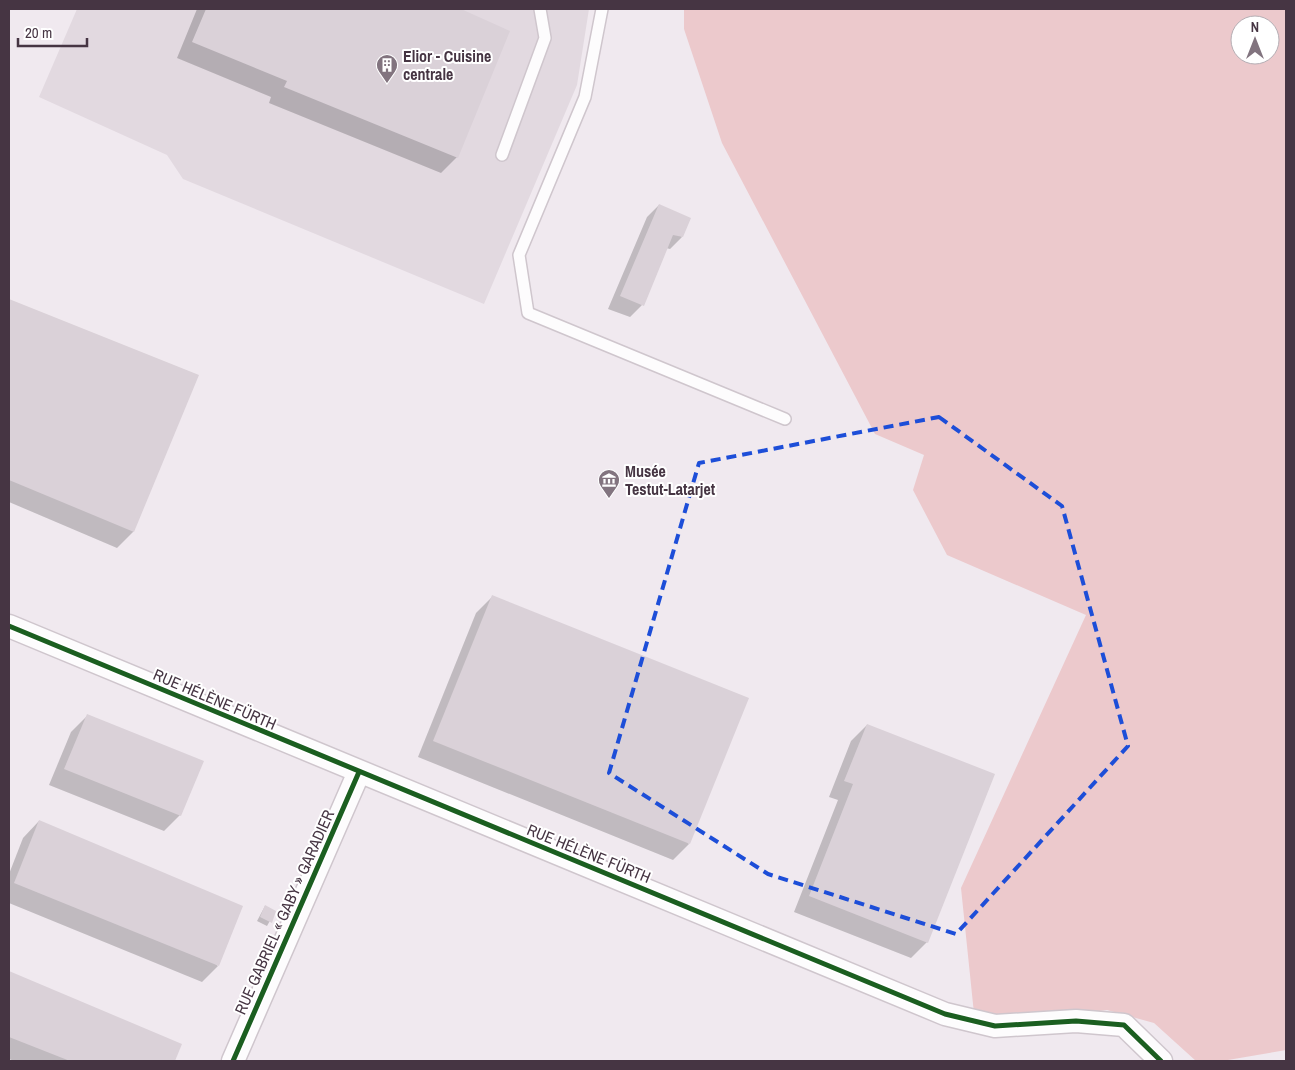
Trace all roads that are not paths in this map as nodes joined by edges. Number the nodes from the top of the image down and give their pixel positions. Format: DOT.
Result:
graph roads {
  1 [pos="540,9"];
  2 [pos="602,9"];
  3 [pos="502,155"];
  4 [pos="785,419"];
  5 [pos="9,626"];
  6 [pos="358,772"];
  7 [pos="233,1061"];
  8 [pos="1161,1061"];
  1 -- 3 [label="lane"];
  2 -- 4 [label="lane"];
  5 -- 6 [label="street, RUE HÉLÈNE FÜRTH"];
  6 -- 7 [label="street, RUE GABRIEL « GABY » GARADIER"];
  6 -- 8 [label="street, RUE HÉLÈNE FÜRTH"];
}
